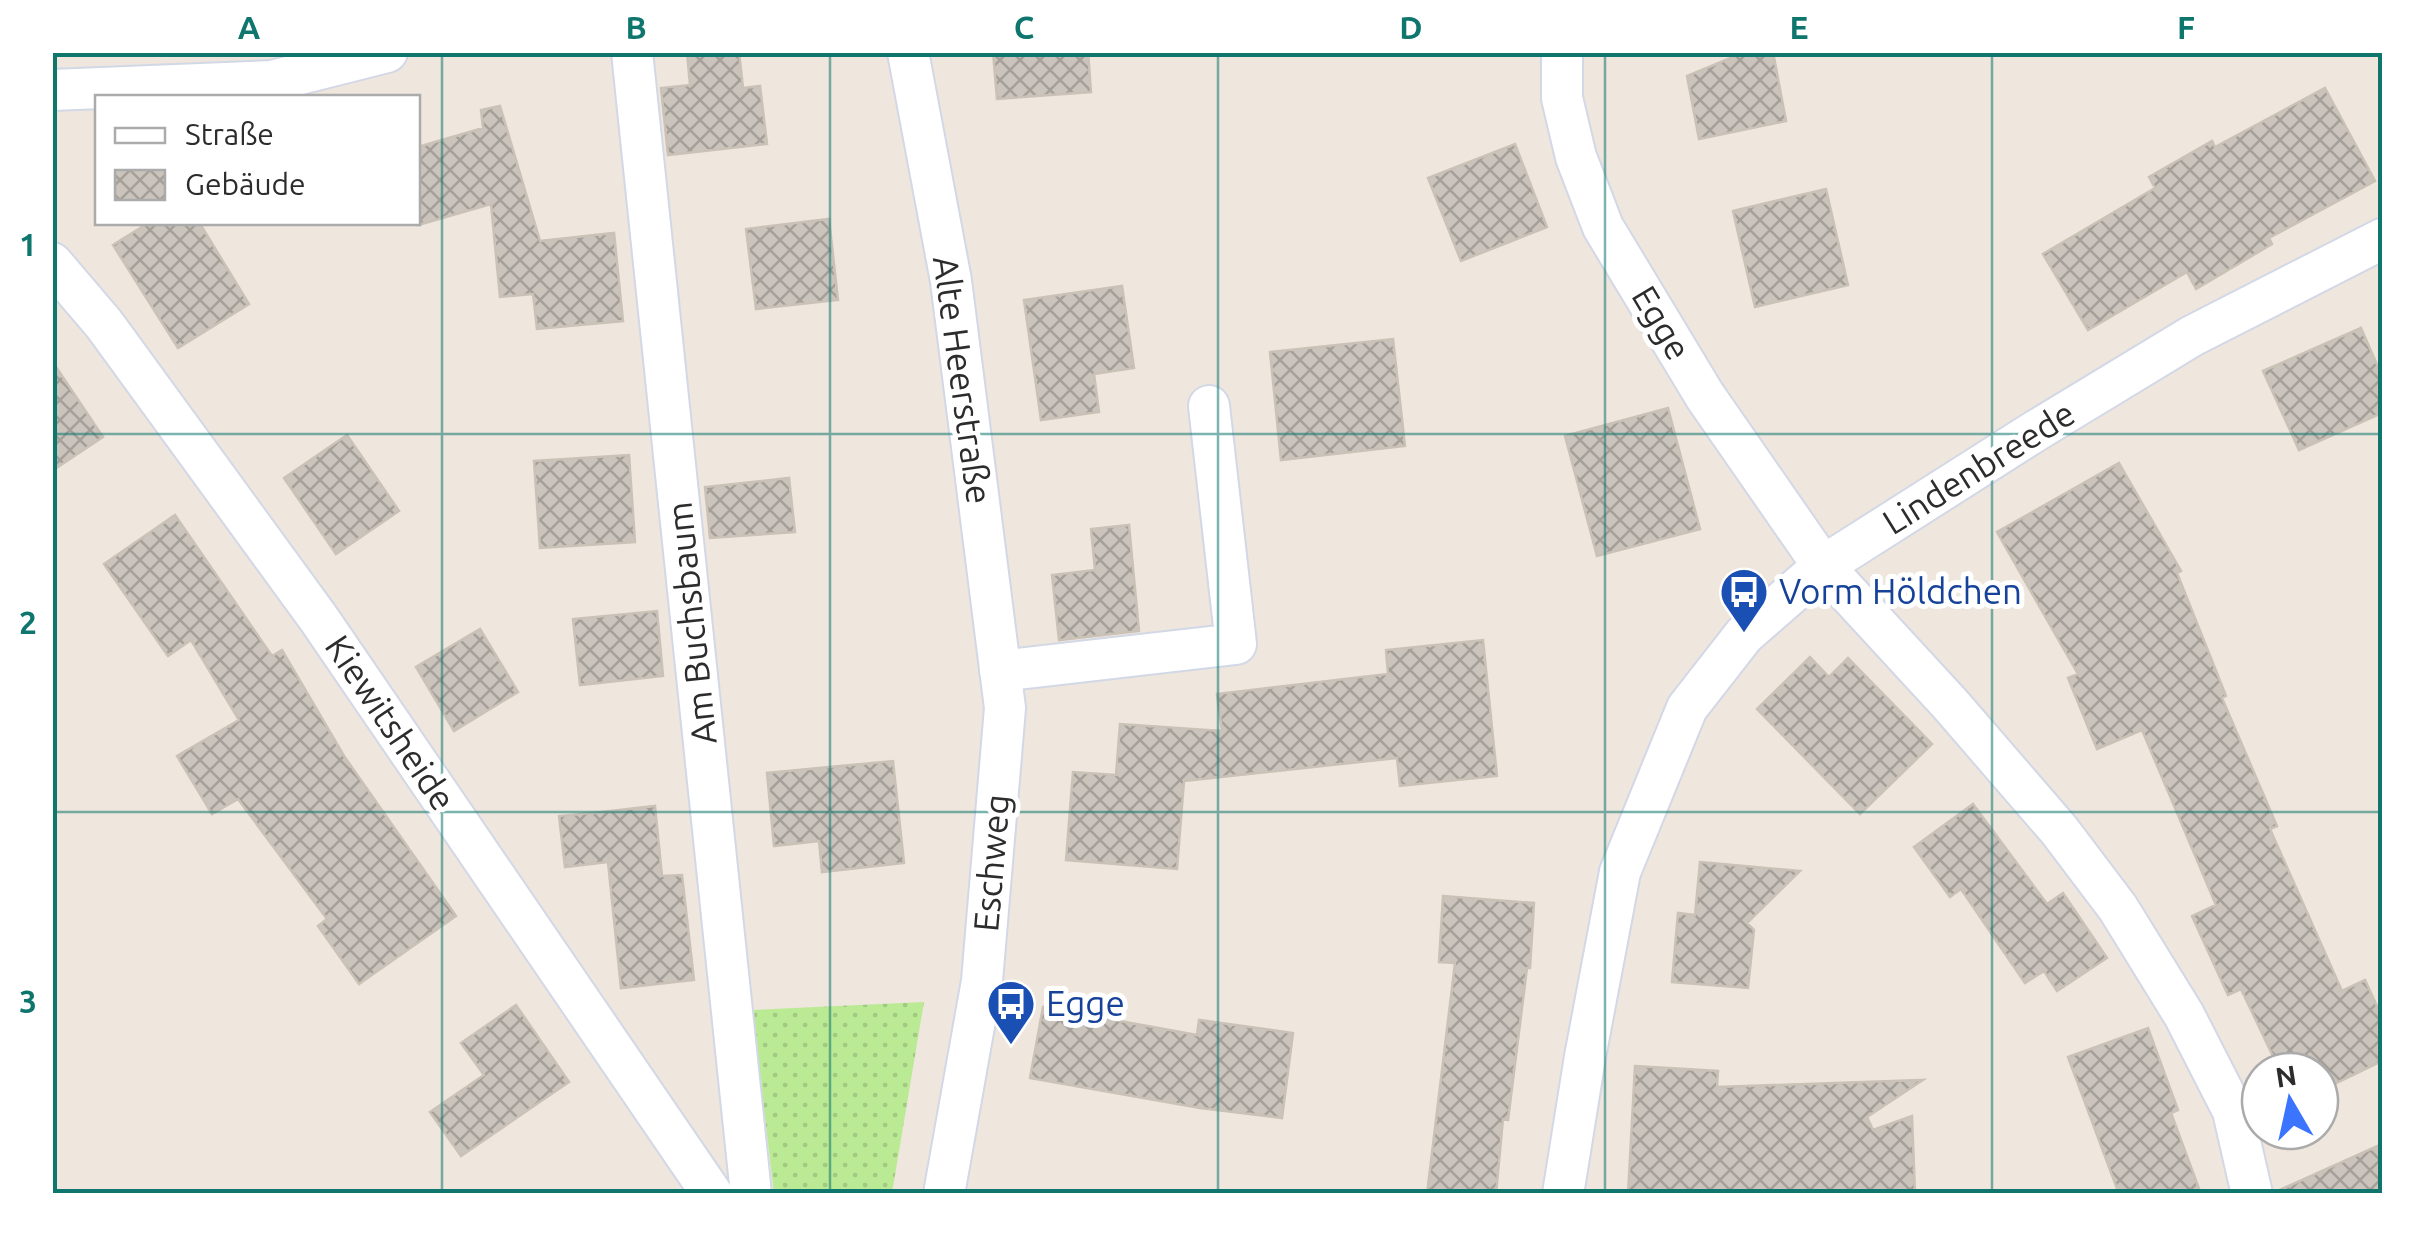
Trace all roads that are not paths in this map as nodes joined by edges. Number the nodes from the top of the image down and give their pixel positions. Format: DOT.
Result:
graph roads {
  1 [pos="387,52"];
  2 [pos="632,52"];
  3 [pos="908,52"];
  4 [pos="1562,52"];
  5 [pos="268,67"];
  6 [pos="52,90"];
  7 [pos="2382,239"];
  8 [pos="52,263"];
  9 [pos="1209,406"];
  10 [pos="1824,566"];
  11 [pos="1002,690"];
  12 [pos="712,1194"];
  13 [pos="752,1194"];
  14 [pos="944,1194"];
  15 [pos="1563,1194"];
  16 [pos="2252,1194"];
  1 -- 5 [label="street"];
  2 -- 13 [label="street, Am Buchsbaum"];
  3 -- 11 [label="street, Alte Heerstraße"];
  4 -- 10 [label="street, Egge"];
  5 -- 6 [label="street"];
  7 -- 10 [label="street, Lindenbreede"];
  8 -- 12 [label="street, Kiewitsheide"];
  9 -- 11 [label="street"];
  10 -- 15 [label="street, Lindenbreede"];
  10 -- 16 [label="street"];
  11 -- 14 [label="street, Eschweg"];
}
